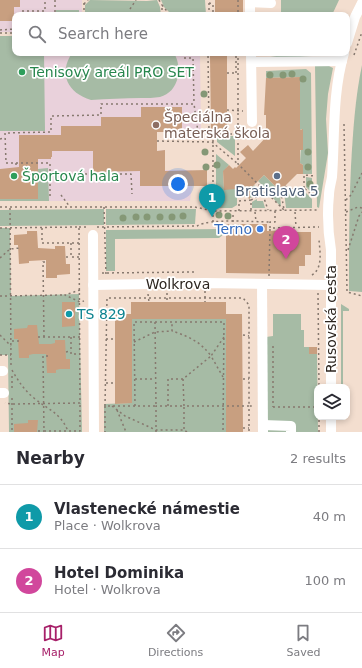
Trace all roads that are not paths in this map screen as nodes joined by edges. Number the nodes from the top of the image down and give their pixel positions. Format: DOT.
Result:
graph roads {
  1 [pos="355,0"];
  2 [pos="250,1"];
  3 [pos="272,3"];
  4 [pos="362,4"];
  5 [pos="250,12"];
  6 [pos="355,16"];
  7 [pos="350,33"];
  8 [pos="346,56"];
  9 [pos="251,57"];
  10 [pos="252,122"];
  11 [pos="93,235"];
  12 [pos="265,281"];
  13 [pos="93,285"];
  14 [pos="331,285"];
  15 [pos="331,384"];
  16 [pos="331,420"];
  17 [pos="263,428"];
  18 [pos="94,432"];
  19 [pos="291,432"];
  20 [pos="331,432"];
  1 -- 6 [label="street"];
  2 -- 3 [label="street"];
  2 -- 5 [label="street"];
  4 -- 6 [label="street"];
  6 -- 7 [label="street"];
  8 -- 9 [label="street"];
  8 -- 14 [label="street, Rusovská cesta"];
  9 -- 10 [label="street"];
  11 -- 13 [label="street"];
  12 -- 13 [label="street, Wolkrova"];
  12 -- 14 [label="street, Wolkrova"];
  12 -- 17 [label="street"];
  13 -- 18 [label="street"];
  14 -- 15 [label="street, Rusovská cesta"];
  16 -- 20 [label="street"];
  17 -- 19 [label="street"];
}
